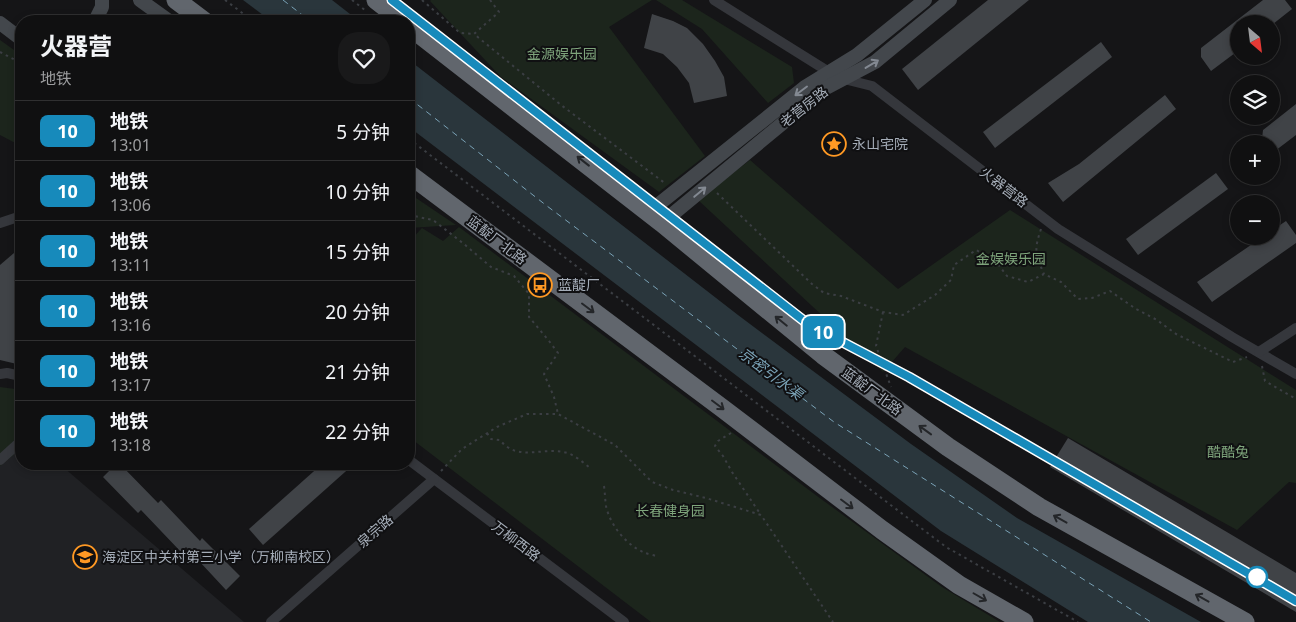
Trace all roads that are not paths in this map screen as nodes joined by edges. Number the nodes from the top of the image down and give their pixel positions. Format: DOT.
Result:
graph roads {
  1 [pos="102,0"];
  2 [pos="140,0"];
  3 [pos="176,0"];
  4 [pos="376,0"];
  5 [pos="714,0"];
  6 [pos="925,0"];
  7 [pos="950,0"];
  8 [pos="98,15"];
  9 [pos="161,15"];
  10 [pos="196,15"];
  11 [pos="395,15"];
  12 [pos="0,24"];
  13 [pos="415,31"];
  14 [pos="15,34"];
  15 [pos="829,72"];
  16 [pos="844,79"];
  17 [pos="415,178"];
  18 [pos="415,188"];
  19 [pos="439,196"];
  20 [pos="15,218"];
  21 [pos="656,218"];
  22 [pos="0,223"];
  23 [pos="1296,328"];
  24 [pos="1259,352"];
  25 [pos="0,374"];
  26 [pos="1296,374"];
  27 [pos="15,375"];
  28 [pos="15,447"];
  29 [pos="0,460"];
  30 [pos="415,465"];
  31 [pos="434,479"];
  32 [pos="270,622"];
  33 [pos="624,622"];
  34 [pos="1024,622"];
  35 [pos="1245,622"];
  1 -- 8 [label="street"];
  2 -- 9 [label="street"];
  3 -- 10 [label="highway"];
  4 -- 11 [label="highway"];
  5 -- 15 [label="street, 火器营路"];
  6 -- 15 [label="street, 老营房路"];
  16 -- 7 [label="street, 老营房路, one-way"];
  12 -- 14 [label="street"];
  21 -- 13 [label="highway, 蓝靛厂北路, one-way"];
  15 -- 16 [label="street, 火器营路"];
  15 -- 21 [label="street, 老营房路, one-way"];
  21 -- 16 [label="street, 老营房路, one-way"];
  16 -- 24 [label="street, 火器营路"];
  17 -- 19 [label="highway, 蓝靛厂北路"];
  18 -- 19 [label="street"];
  19 -- 34 [label="highway, 蓝靛厂北路, one-way"];
  20 -- 22 [label="street"];
  35 -- 21 [label="highway, 蓝靛厂北路, one-way"];
  23 -- 24 [label="street"];
  24 -- 26 [label="street, 火器营路"];
  25 -- 27 [label="street"];
  28 -- 29 [label="street"];
  30 -- 31 [label="street, 万柳西路"];
  31 -- 32 [label="street, 泉宗路"];
  31 -- 33 [label="street, 万柳西路"];
}
